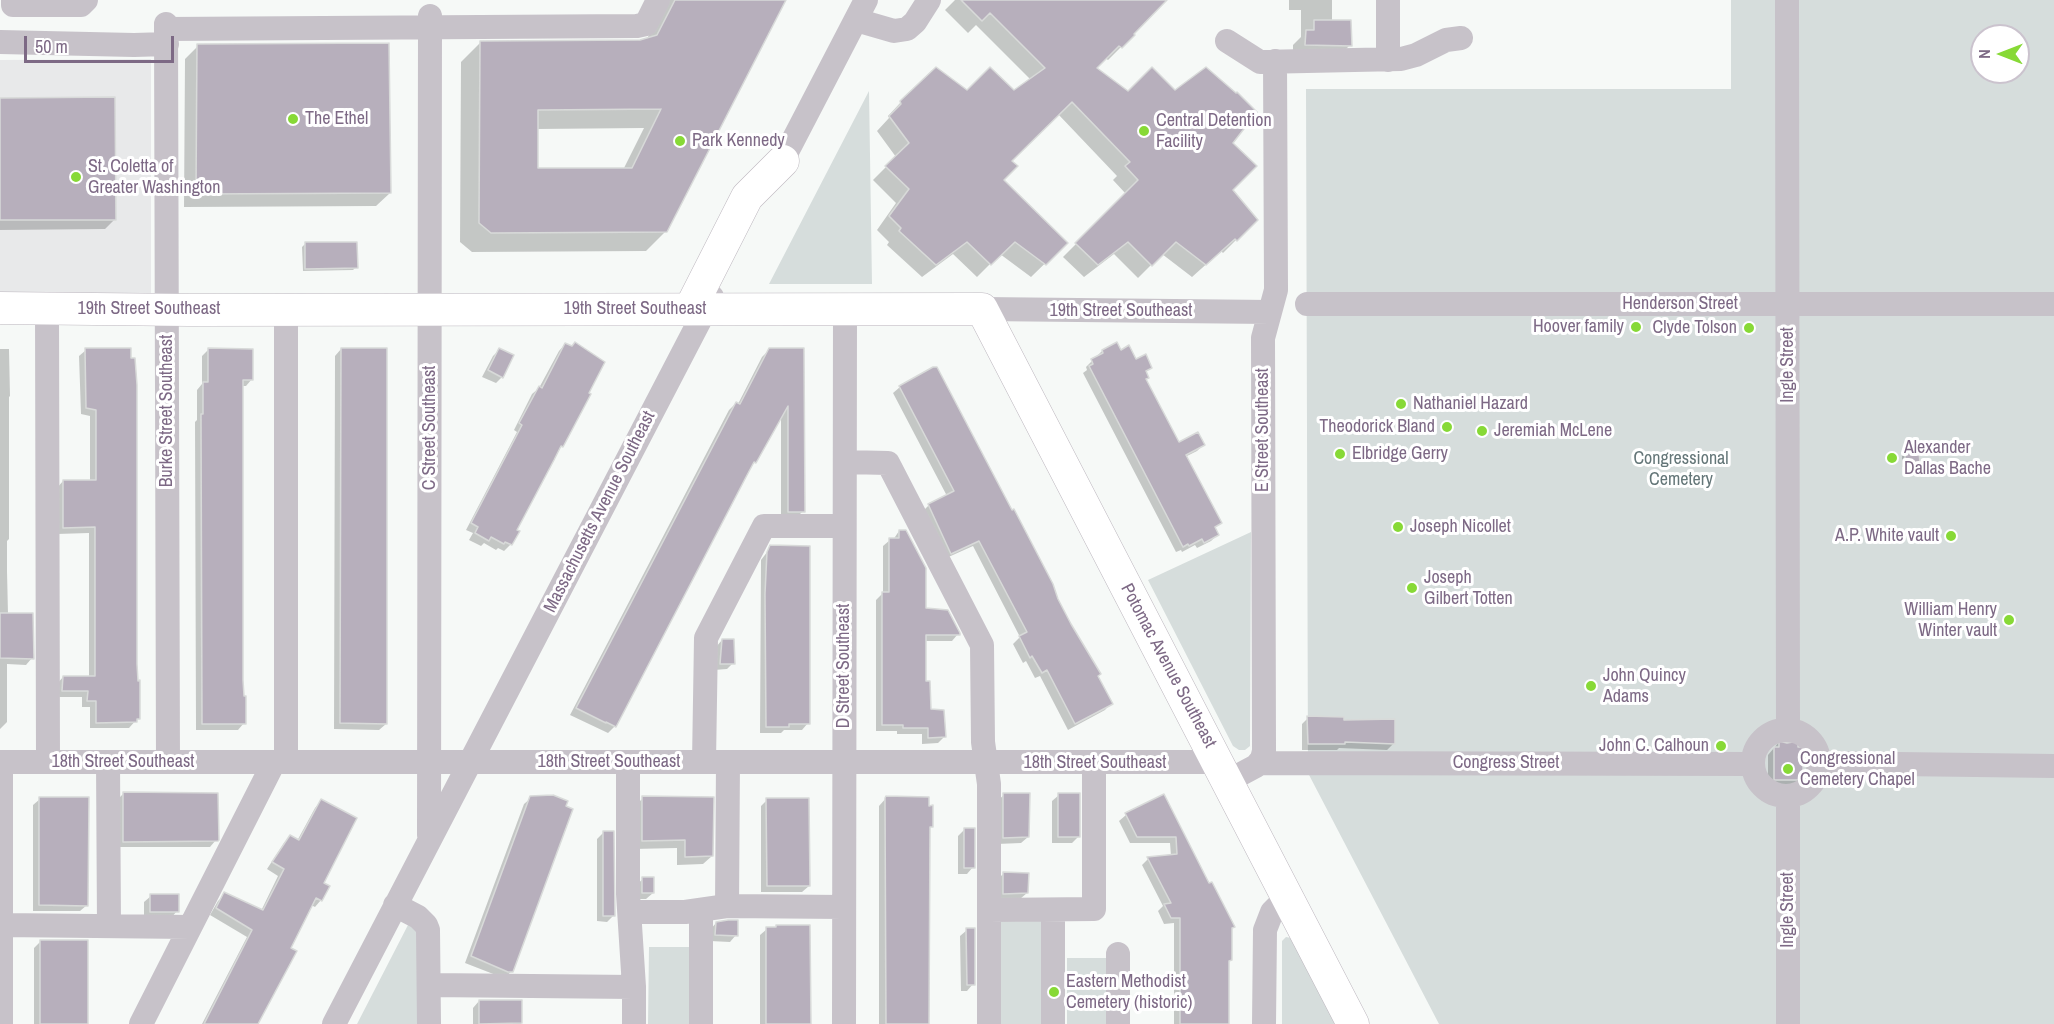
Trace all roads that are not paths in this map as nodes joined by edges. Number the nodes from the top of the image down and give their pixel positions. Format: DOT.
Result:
graph roads {
  1 [pos="14,0"];
  2 [pos="86,0"];
  3 [pos="658,0"];
  4 [pos="929,0"];
  5 [pos="1388,0"];
  6 [pos="1787,0"];
  7 [pos="861,10"];
  8 [pos="429,21"];
  9 [pos="167,32"];
  10 [pos="1461,38"];
  11 [pos="1227,41"];
  12 [pos="0,42"];
  13 [pos="1388,60"];
  14 [pos="1275,61"];
  15 [pos="783,161"];
  16 [pos="1307,304"];
  17 [pos="1788,304"];
  18 [pos="2054,304"];
  19 [pos="0,308"];
  20 [pos="47,308"];
  21 [pos="167,309"];
  22 [pos="286,309"];
  23 [pos="429,309"];
  24 [pos="698,309"];
  25 [pos="845,309"];
  26 [pos="981,309"];
  27 [pos="1270,312"];
  28 [pos="845,462"];
  29 [pos="844,526"];
  30 [pos="1788,729"];
  31 [pos="0,762"];
  32 [pos="48,762"];
  33 [pos="108,762"];
  34 [pos="168,762"];
  35 [pos="280,762"];
  36 [pos="430,762"];
  37 [pos="470,762"];
  38 [pos="628,762"];
  39 [pos="704,762"];
  40 [pos="728,762"];
  41 [pos="844,762"];
  42 [pos="986,763"];
  43 [pos="1094,763"];
  44 [pos="1260,763"];
  45 [pos="1819,763"];
  46 [pos="1753,764"];
  47 [pos="2054,766"];
  48 [pos="1223,772"];
  49 [pos="1788,796"];
  50 [pos="429,840"];
  51 [pos="1287,897"];
  52 [pos="395,905"];
  53 [pos="727,906"];
  54 [pos="843,907"];
  55 [pos="1053,909"];
  56 [pos="701,910"];
  57 [pos="989,910"];
  58 [pos="630,912"];
  59 [pos="1,925"];
  60 [pos="109,926"];
  61 [pos="190,927"];
  62 [pos="1118,954"];
  63 [pos="429,985"];
  64 [pos="634,987"];
  65 [pos="1,1024"];
  66 [pos="141,1024"];
  67 [pos="334,1024"];
  68 [pos="429,1024"];
  69 [pos="634,1024"];
  70 [pos="701,1024"];
  71 [pos="844,1024"];
  72 [pos="989,1024"];
  73 [pos="1053,1024"];
  74 [pos="1118,1024"];
  75 [pos="1264,1024"];
  76 [pos="1353,1024"];
  77 [pos="1788,1024"];
  1 -- 2 [label="street"];
  3 -- 8 [label="street"];
  4 -- 7 [label="street"];
  5 -- 13 [label="street"];
  6 -- 17 [label="street, Ingle Street"];
  7 -- 15 [label="street"];
  8 -- 9 [label="street"];
  8 -- 23 [label="street, C Street Southeast"];
  9 -- 12 [label="street"];
  9 -- 21 [label="street, Burke Street Southeast"];
  10 -- 13 [label="street"];
  11 -- 14 [label="street"];
  13 -- 14 [label="street"];
  14 -- 27 [label="street, E Street Southeast"];
  15 -- 24 [label="main road"];
  16 -- 17 [label="street, Henderson Street"];
  17 -- 18 [label="street, Henderson Street"];
  17 -- 30 [label="street, Ingle Street"];
  19 -- 20 [label="main road, 19th Street Southeast"];
  20 -- 21 [label="main road, 19th Street Southeast"];
  20 -- 32 [label="street"];
  21 -- 22 [label="main road, 19th Street Southeast"];
  21 -- 34 [label="street, Burke Street Southeast"];
  22 -- 23 [label="main road, 19th Street Southeast"];
  22 -- 35 [label="street"];
  23 -- 24 [label="main road, 19th Street Southeast"];
  23 -- 36 [label="street, C Street Southeast"];
  24 -- 25 [label="main road, 19th Street Southeast"];
  24 -- 37 [label="street, Massachusetts Avenue Southeast"];
  25 -- 26 [label="main road, 19th Street Southeast"];
  25 -- 28 [label="street, D Street Southeast"];
  26 -- 27 [label="street, 19th Street Southeast"];
  26 -- 48 [label="main road, Potomac Avenue Southeast"];
  27 -- 44 [label="street, E Street Southeast"];
  28 -- 29 [label="street, D Street Southeast"];
  28 -- 42 [label="street"];
  29 -- 39 [label="street"];
  29 -- 41 [label="street, D Street Southeast"];
  30 -- 45 [label="street"];
  30 -- 46 [label="street"];
  31 -- 32 [label="street, 18th Street Southeast"];
  31 -- 59 [label="street"];
  32 -- 33 [label="street, 18th Street Southeast"];
  33 -- 34 [label="street, 18th Street Southeast"];
  33 -- 60 [label="street"];
  34 -- 35 [label="street, 18th Street Southeast"];
  35 -- 36 [label="street, 18th Street Southeast"];
  35 -- 61 [label="street"];
  36 -- 37 [label="street, 18th Street Southeast"];
  36 -- 50 [label="street, C Street Southeast"];
  37 -- 38 [label="street, 18th Street Southeast"];
  37 -- 50 [label="street, Massachusetts Avenue Southeast"];
  38 -- 39 [label="street, 18th Street Southeast"];
  38 -- 58 [label="street"];
  39 -- 40 [label="street, 18th Street Southeast"];
  40 -- 41 [label="street, 18th Street Southeast"];
  40 -- 53 [label="street"];
  41 -- 42 [label="street, 18th Street Southeast"];
  41 -- 54 [label="street, D Street Southeast"];
  42 -- 43 [label="street, 18th Street Southeast"];
  42 -- 57 [label="street"];
  43 -- 48 [label="street, 18th Street Southeast"];
  43 -- 55 [label="street"];
  44 -- 46 [label="street, Congress Street"];
  44 -- 48 [label="street"];
  45 -- 47 [label="street"];
  45 -- 49 [label="street"];
  46 -- 49 [label="street"];
  48 -- 51 [label="main road, Potomac Avenue Southeast"];
  49 -- 77 [label="street, Ingle Street"];
  50 -- 52 [label="street, Massachusetts Avenue Southeast"];
  51 -- 75 [label="street"];
  51 -- 76 [label="main road, Potomac Avenue Southeast"];
  52 -- 63 [label="street"];
  52 -- 67 [label="street, Massachusetts Avenue Southeast"];
  53 -- 54 [label="street"];
  53 -- 56 [label="street"];
  54 -- 71 [label="street, D Street Southeast"];
  55 -- 57 [label="street"];
  55 -- 73 [label="street"];
  56 -- 58 [label="street"];
  56 -- 70 [label="street"];
  57 -- 72 [label="street"];
  58 -- 64 [label="street"];
  59 -- 60 [label="street"];
  59 -- 65 [label="street"];
  60 -- 61 [label="street"];
  61 -- 66 [label="street"];
  62 -- 74 [label="street"];
  63 -- 64 [label="street"];
  63 -- 68 [label="street"];
  64 -- 69 [label="street"];
}
